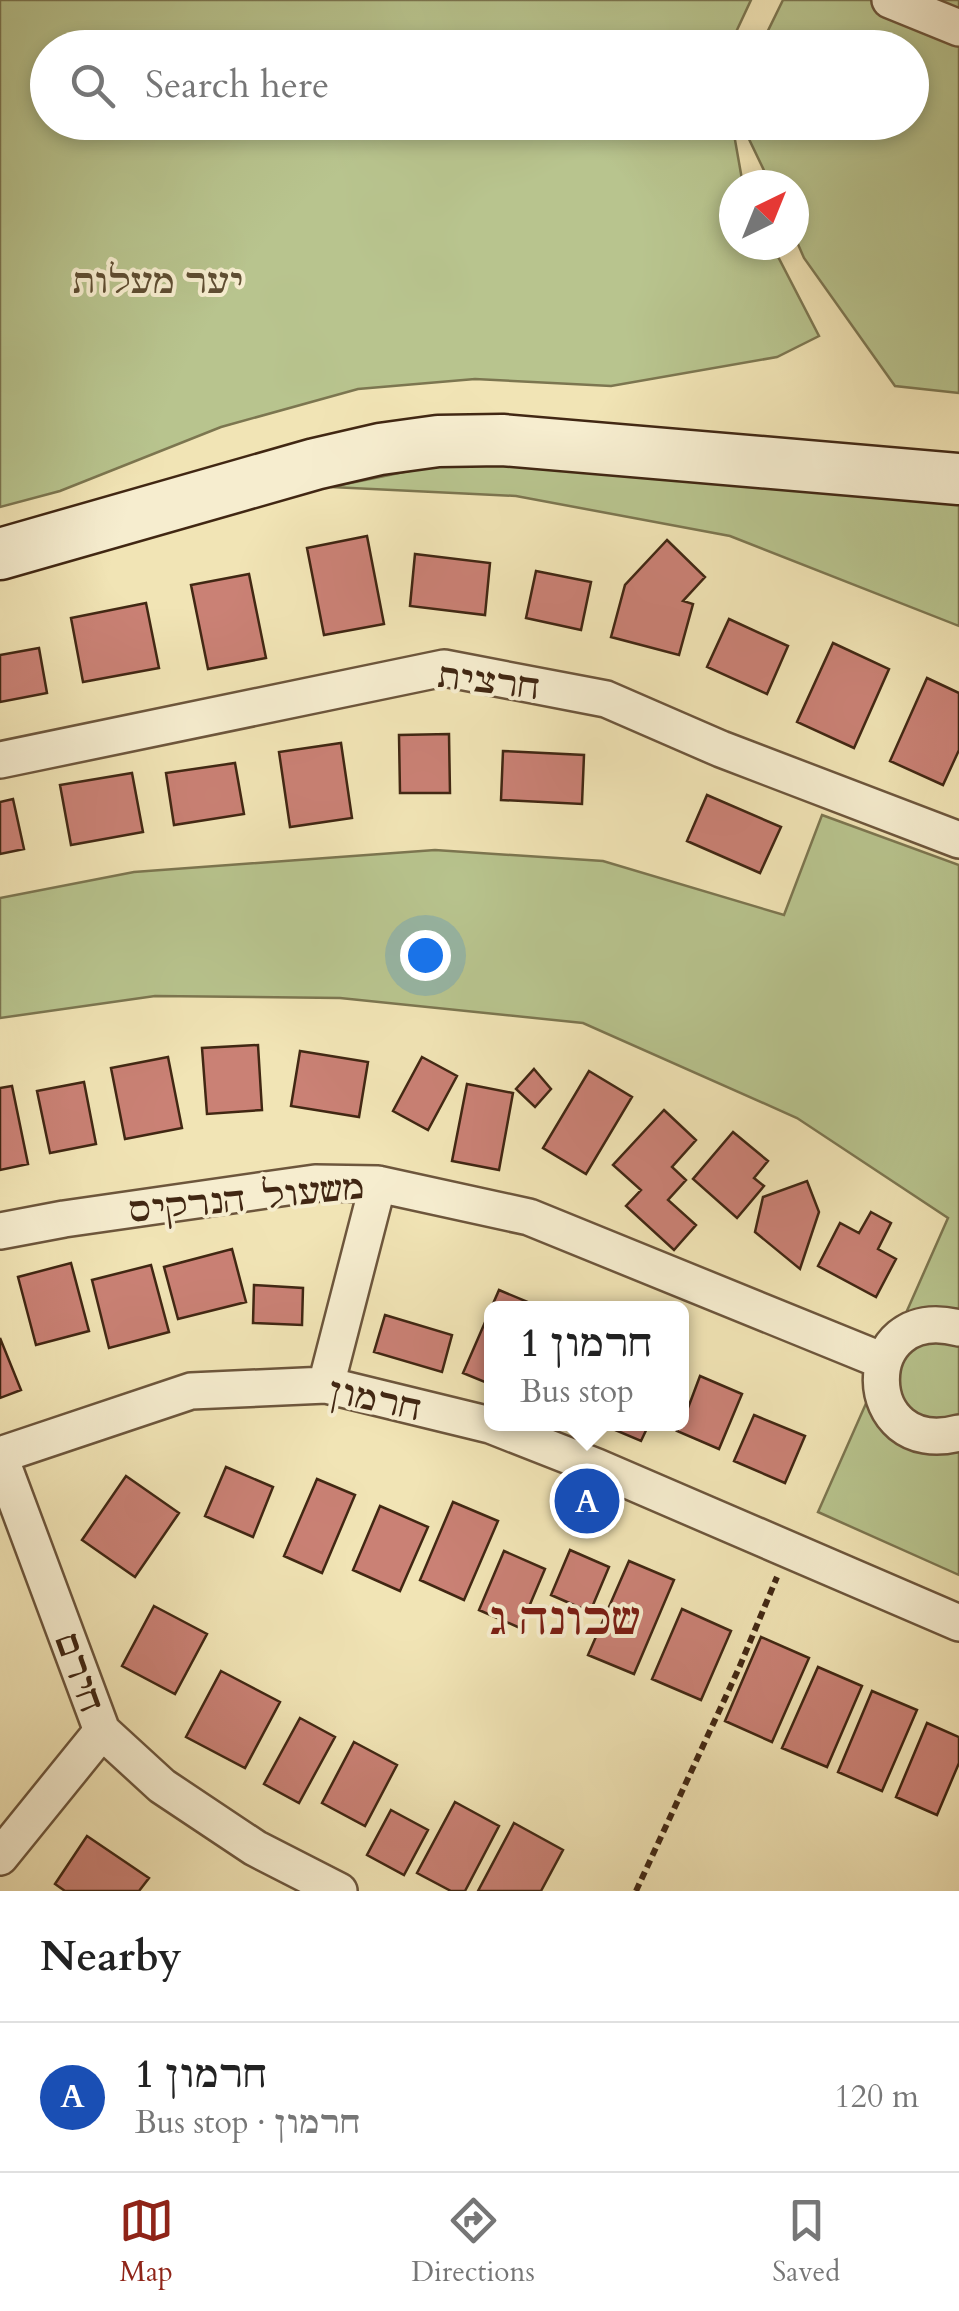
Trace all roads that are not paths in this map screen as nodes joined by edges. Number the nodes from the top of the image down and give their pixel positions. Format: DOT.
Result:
graph roads {
  1 [pos="890,0"];
  2 [pos="959,28"];
  3 [pos="959,479"];
  4 [pos="0,554"];
  5 [pos="0,760"];
  6 [pos="959,840"];
  7 [pos="378,1184"];
  8 [pos="0,1232"];
  9 [pos="959,1328"];
  10 [pos="883,1361"];
  11 [pos="326,1385"];
  12 [pos="484,1424"];
  13 [pos="505,1431"];
  14 [pos="959,1432"];
  15 [pos="0,1456"];
  16 [pos="959,1623"];
  17 [pos="102,1731"];
  18 [pos="0,1858"];
  19 [pos="339,1891"];
  1 -- 2 [label="street"];
  3 -- 4 [label="main road"];
  5 -- 6 [label="street, חרצית"];
  7 -- 8 [label="street, משעול הנרקיס"];
  7 -- 10 [label="street, משעול הנרקיס"];
  7 -- 11 [label="street"];
  9 -- 10 [label="street"];
  10 -- 14 [label="street"];
  11 -- 12 [label="street, חרמון"];
  11 -- 15 [label="street, חרמון"];
  13 -- 16 [label="street, חרמון"];
  15 -- 17 [label="street, חירם"];
  17 -- 18 [label="street"];
  17 -- 19 [label="street, חירם"];
}
